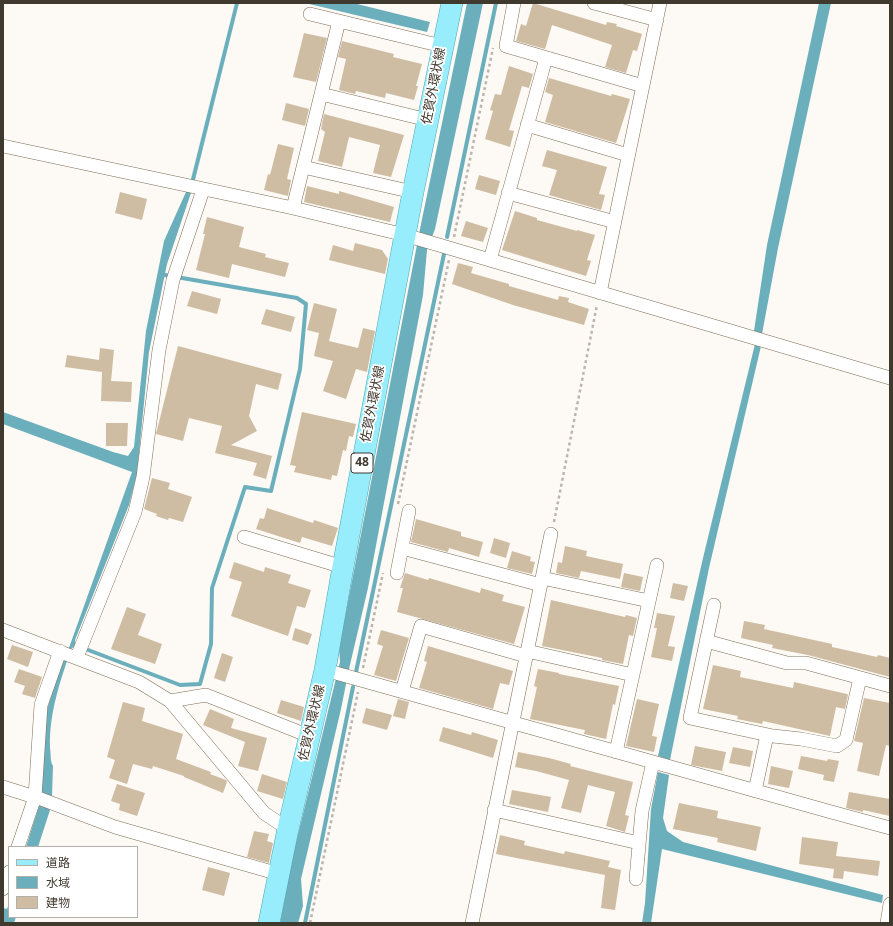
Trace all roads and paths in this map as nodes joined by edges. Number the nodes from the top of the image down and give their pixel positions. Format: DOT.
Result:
graph roads {
  1 [pos="452,3"];
  2 [pos="514,3"];
  3 [pos="594,3"];
  4 [pos="660,3"];
  5 [pos="310,14"];
  6 [pos="657,20"];
  7 [pos="339,21"];
  8 [pos="494,41"];
  9 [pos="442,46"];
  10 [pos="546,58"];
  11 [pos="643,86"];
  12 [pos="321,94"];
  13 [pos="428,120"];
  14 [pos="527,125"];
  15 [pos="3,146"];
  16 [pos="628,155"];
  17 [pos="303,167"];
  18 [pos="195,188"];
  19 [pos="413,192"];
  20 [pos="508,193"];
  21 [pos="293,208"];
  22 [pos="615,222"];
  23 [pos="408,236"];
  24 [pos="452,248"];
  25 [pos="490,260"];
  26 [pos="600,293"];
  27 [pos="890,378"];
  28 [pos="403,510"];
  29 [pos="551,534"];
  30 [pos="244,537"];
  31 [pos="402,548"];
  32 [pos="657,565"];
  33 [pos="343,567"];
  34 [pos="384,572"];
  35 [pos="397,573"];
  36 [pos="541,582"];
  37 [pos="649,601"];
  38 [pos="714,605"];
  39 [pos="3,630"];
  40 [pos="706,641"];
  41 [pos="60,651"];
  42 [pos="79,651"];
  43 [pos="527,653"];
  44 [pos="330,671"];
  45 [pos="633,675"];
  46 [pos="355,678"];
  47 [pos="860,678"];
  48 [pos="890,686"];
  49 [pos="402,691"];
  50 [pos="170,701"];
  51 [pos="512,722"];
  52 [pos="767,735"];
  53 [pos="309,736"];
  54 [pos="616,752"];
  55 [pos="653,762"];
  56 [pos="3,787"];
  57 [pos="755,791"];
  58 [pos="42,800"];
  59 [pos="494,810"];
  60 [pos="890,828"];
  61 [pos="288,829"];
  62 [pos="639,843"];
  63 [pos="19,846"];
  64 [pos="279,874"];
  65 [pos="8,875"];
  66 [pos="636,879"];
  67 [pos="3,889"];
  68 [pos="890,904"];
  69 [pos="269,923"];
  70 [pos="310,923"];
  71 [pos="472,923"];
  72 [pos="887,923"];
  1 -- 9 [label="main road, 佐賀外環状線 / 48"];
  2 -- 10 [label="street"];
  3 -- 6 [label="street"];
  4 -- 6 [label="street"];
  5 -- 7 [label="street"];
  6 -- 11 [label="street"];
  7 -- 9 [label="street"];
  7 -- 12 [label="street"];
  8 -- 24 [label="path"];
  9 -- 13 [label="main road, 佐賀外環状線 / 48"];
  10 -- 11 [label="street"];
  10 -- 14 [label="street"];
  11 -- 16 [label="street"];
  12 -- 13 [label="street"];
  12 -- 17 [label="street"];
  13 -- 19 [label="main road, 佐賀外環状線 / 48"];
  14 -- 16 [label="street"];
  14 -- 20 [label="street"];
  15 -- 18 [label="street"];
  16 -- 22 [label="street"];
  17 -- 19 [label="street"];
  17 -- 21 [label="street"];
  18 -- 21 [label="street"];
  18 -- 42 [label="street"];
  19 -- 23 [label="main road, 佐賀外環状線 / 48"];
  20 -- 22 [label="street"];
  20 -- 25 [label="street"];
  21 -- 23 [label="street"];
  22 -- 26 [label="street"];
  23 -- 24 [label="street"];
  23 -- 33 [label="main road, 佐賀外環状線 / 48"];
  24 -- 25 [label="street"];
  24 -- 28 [label="path"];
  25 -- 26 [label="street"];
  26 -- 27 [label="street"];
  26 -- 29 [label="path"];
  28 -- 31 [label="street"];
  29 -- 36 [label="street"];
  30 -- 33 [label="street"];
  31 -- 35 [label="street"];
  31 -- 36 [label="street"];
  32 -- 37 [label="street"];
  33 -- 44 [label="main road, 佐賀外環状線 / 48"];
  34 -- 46 [label="path"];
  36 -- 37 [label="street"];
  36 -- 43 [label="street"];
  37 -- 45 [label="street"];
  38 -- 40 [label="street"];
  39 -- 41 [label="street"];
  40 -- 47 [label="street"];
  40 -- 52 [label="street"];
  41 -- 42 [label="street"];
  41 -- 58 [label="street"];
  42 -- 50 [label="street"];
  43 -- 45 [label="street"];
  43 -- 49 [label="street"];
  43 -- 51 [label="street"];
  44 -- 46 [label="street"];
  44 -- 53 [label="main road, 佐賀外環状線 / 48"];
  45 -- 54 [label="street"];
  46 -- 49 [label="street"];
  46 -- 70 [label="path"];
  47 -- 48 [label="street"];
  47 -- 52 [label="street"];
  49 -- 51 [label="street"];
  50 -- 53 [label="street"];
  50 -- 61 [label="street"];
  51 -- 54 [label="street"];
  51 -- 59 [label="street"];
  52 -- 57 [label="street"];
  53 -- 61 [label="main road, 佐賀外環状線 / 48"];
  54 -- 55 [label="street"];
  55 -- 57 [label="street"];
  55 -- 62 [label="street"];
  56 -- 58 [label="street"];
  57 -- 60 [label="street"];
  58 -- 63 [label="street"];
  58 -- 64 [label="street"];
  59 -- 62 [label="street"];
  59 -- 71 [label="street"];
  61 -- 64 [label="main road, 佐賀外環状線 / 48"];
  62 -- 66 [label="street"];
  64 -- 69 [label="main road, 佐賀外環状線 / 48"];
  65 -- 67 [label="street"];
  68 -- 72 [label="street"];
}
